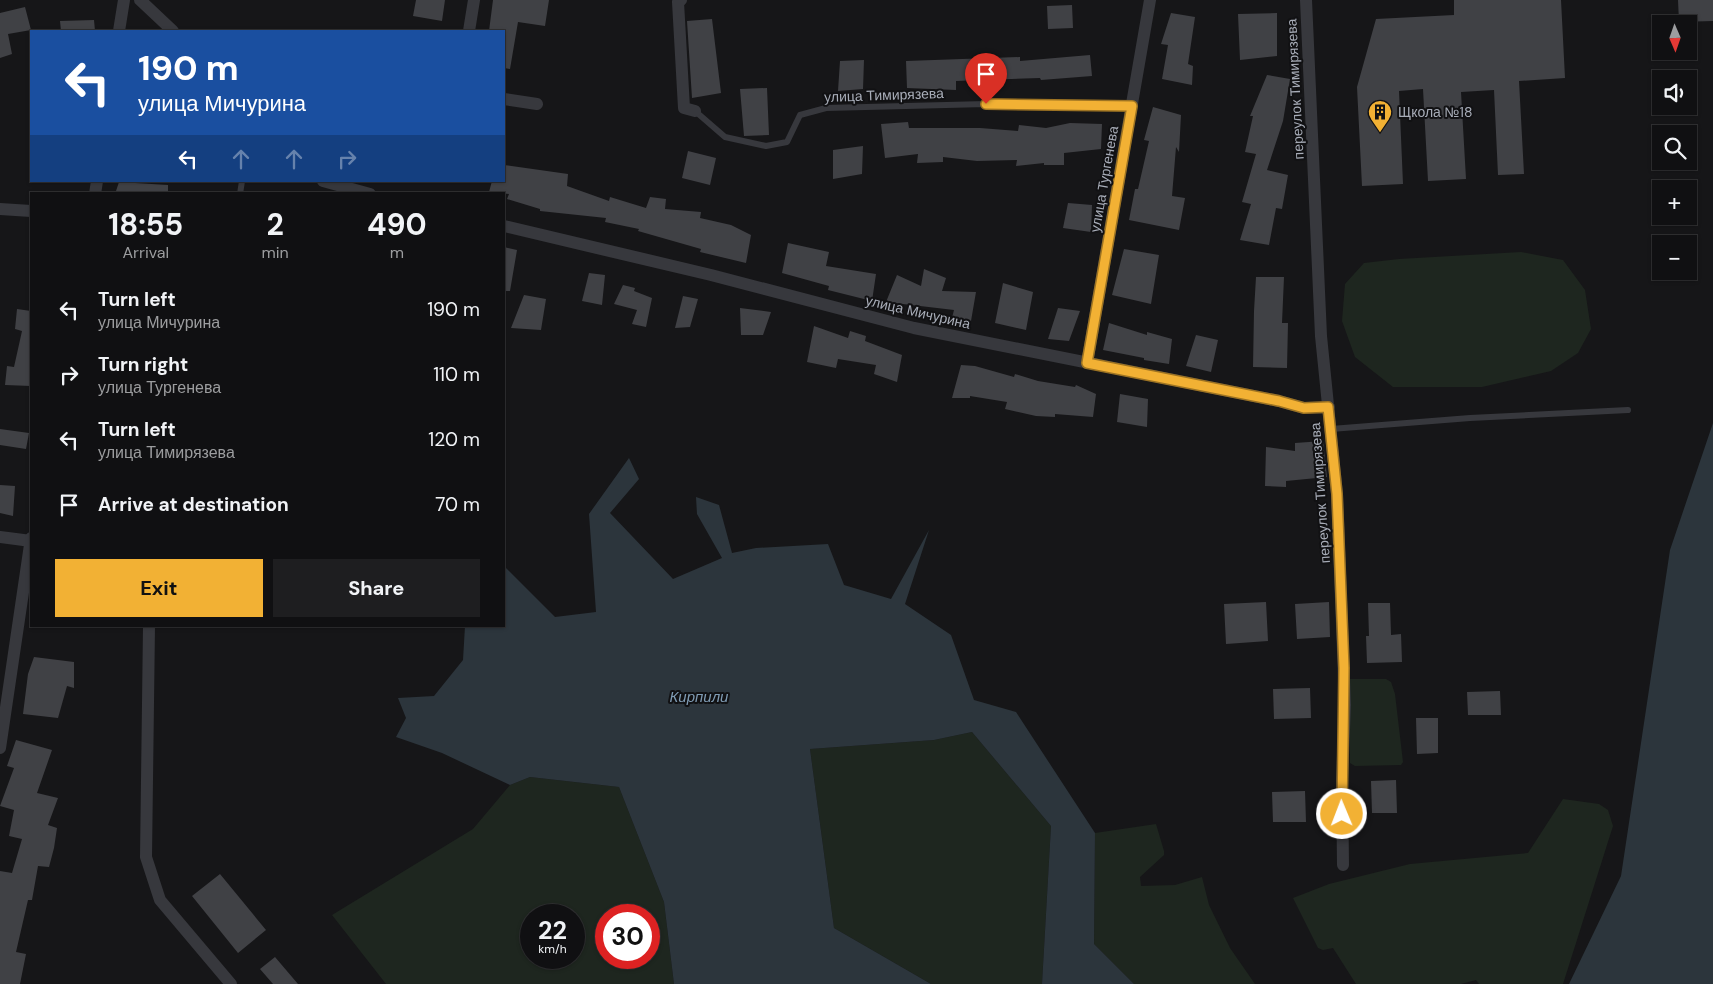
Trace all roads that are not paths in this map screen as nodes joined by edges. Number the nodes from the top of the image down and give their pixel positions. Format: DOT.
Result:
graph roads {
  1 [pos="124,0"];
  2 [pos="140,0"];
  3 [pos="474,0"];
  4 [pos="681,0"];
  5 [pos="1150,0"];
  6 [pos="1306,0"];
  7 [pos="119,30"];
  8 [pos="172,30"];
  9 [pos="470,30"];
  10 [pos="505,99"];
  11 [pos="537,104"];
  12 [pos="1132,106"];
  13 [pos="695,111"];
  14 [pos="327,182"];
  15 [pos="363,192"];
  16 [pos="0,209"];
  17 [pos="30,211"];
  18 [pos="505,226"];
  19 [pos="1087,363"];
  20 [pos="1328,407"];
  21 [pos="1628,410"];
  22 [pos="1331,429"];
  23 [pos="0,537"];
  24 [pos="30,540"];
  25 [pos="30,547"];
  26 [pos="149,627"];
  27 [pos="0,748"];
  28 [pos="1343,865"];
  29 [pos="231,984"];
  1 -- 7 [label="street"];
  2 -- 8 [label="street"];
  3 -- 9 [label="street"];
  4 -- 13 [label="street"];
  5 -- 12 [label="street, улица Тургенева"];
  6 -- 20 [label="street, переулок Тимирязева"];
  10 -- 11 [label="street"];
  12 -- 13 [label="lane, улица Тимирязева"];
  12 -- 19 [label="street, улица Тургенева"];
  14 -- 15 [label="street"];
  16 -- 17 [label="street"];
  18 -- 19 [label="street, улица Мичурина"];
  19 -- 20 [label="street, улица Мичурина"];
  20 -- 22 [label="street, переулок Тимирязева"];
  21 -- 22 [label="lane"];
  22 -- 28 [label="street, переулок Тимирязева"];
  23 -- 24 [label="street"];
  25 -- 27 [label="street"];
  26 -- 29 [label="street"];
}
